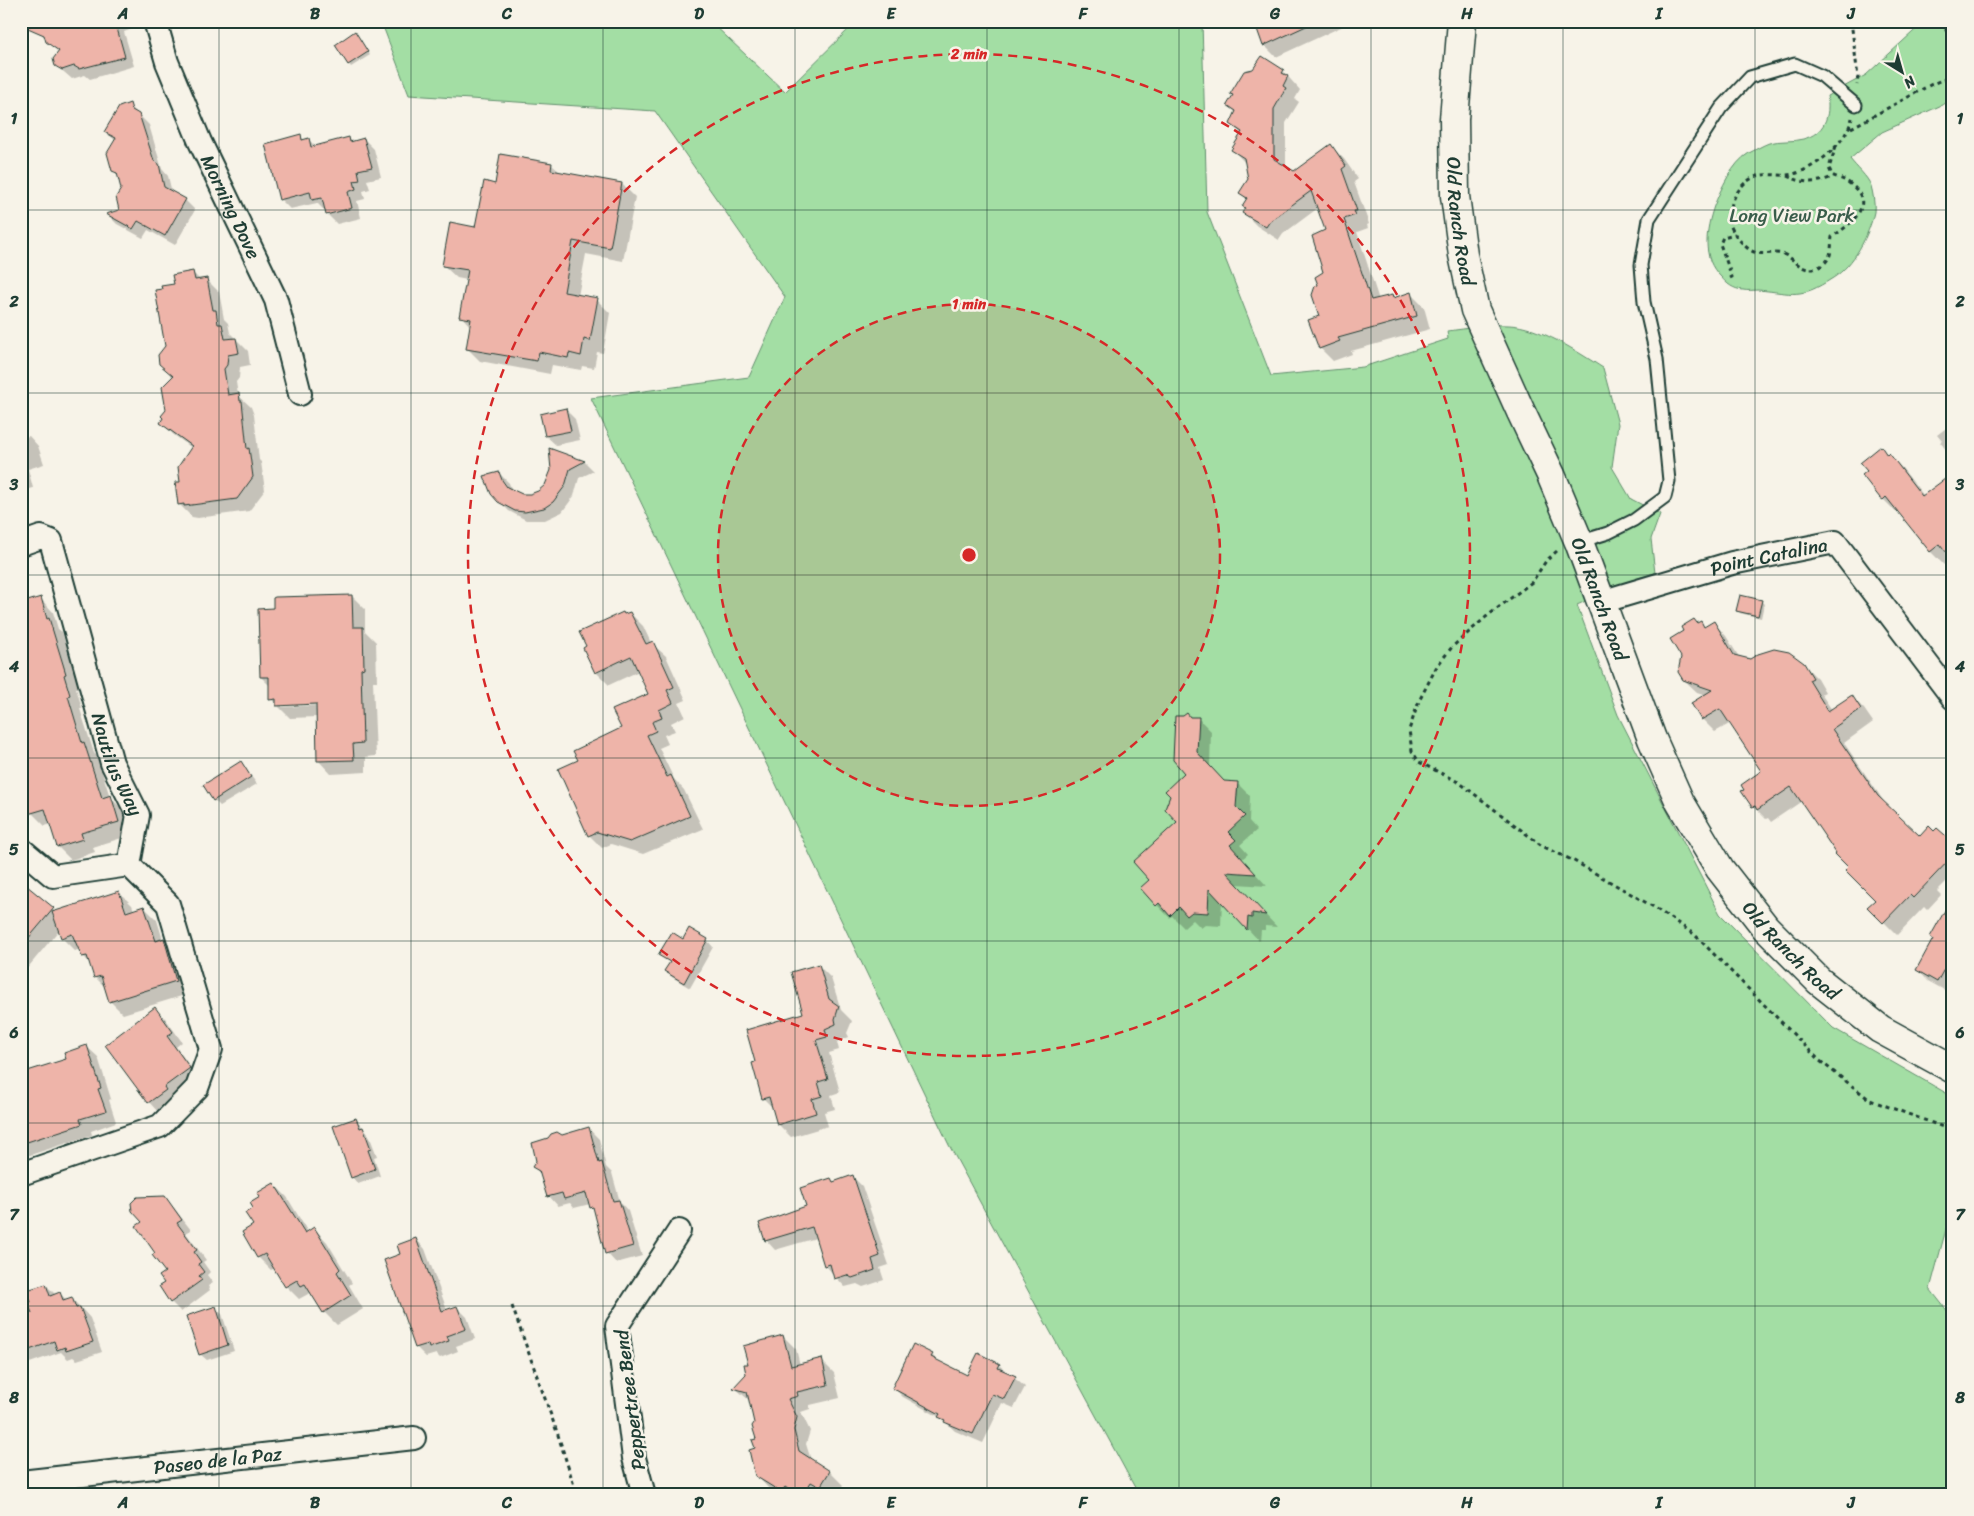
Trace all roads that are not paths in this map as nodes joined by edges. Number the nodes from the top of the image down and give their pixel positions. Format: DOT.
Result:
graph roads {
  1 [pos="155,21"];
  2 [pos="1462,21"];
  3 [pos="1856,105"];
  4 [pos="300,394"];
  5 [pos="1578,542"];
  6 [pos="21,544"];
  7 [pos="1601,602"];
  8 [pos="1953,698"];
  9 [pos="21,849"];
  10 [pos="129,865"];
  11 [pos="1953,1069"];
  12 [pos="21,1174"];
  13 [pos="679,1231"];
  14 [pos="414,1438"];
  15 [pos="21,1482"];
  16 [pos="644,1495"];
  1 -- 4 [label="street, Morning Dove"];
  2 -- 5 [label="street, Old Ranch Road"];
  3 -- 5 [label="lane"];
  5 -- 7 [label="street, Old Ranch Road"];
  6 -- 10 [label="street, Nautilus Way"];
  7 -- 8 [label="street, Point Catalina"];
  7 -- 11 [label="street, Old Ranch Road"];
  9 -- 10 [label="street"];
  10 -- 12 [label="street"];
  13 -- 16 [label="street, Peppertree Bend"];
  14 -- 15 [label="street, Paseo de la Paz"];
}
